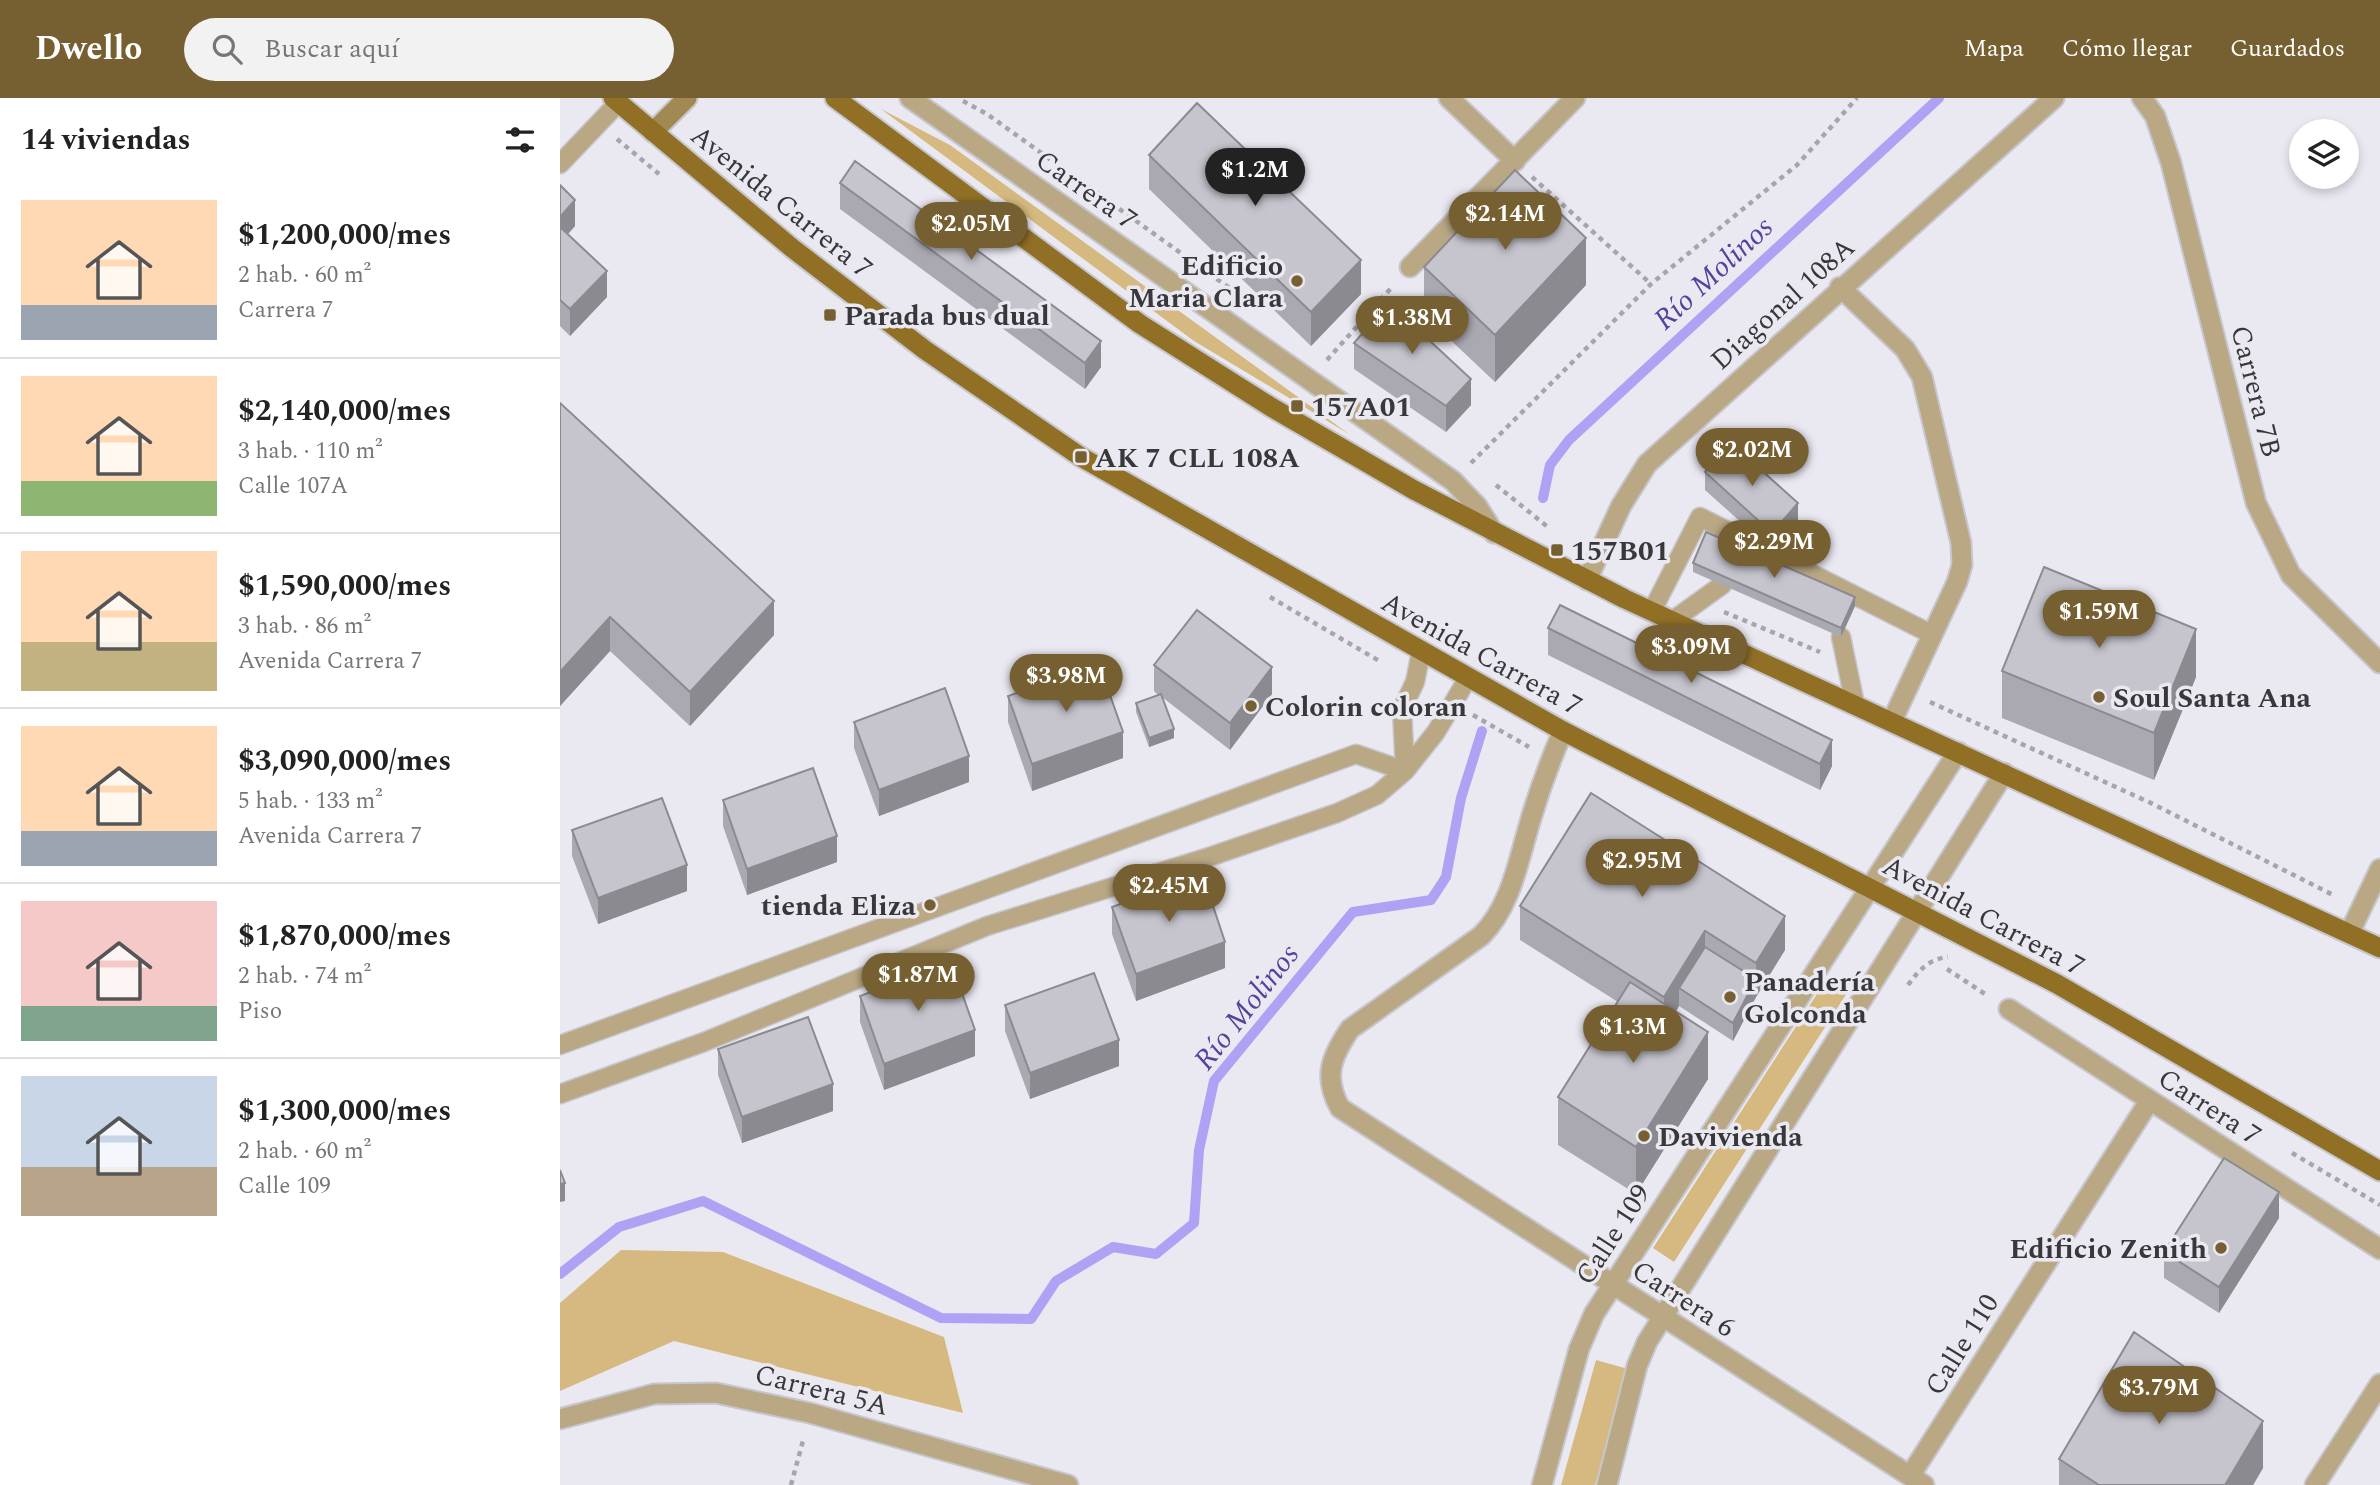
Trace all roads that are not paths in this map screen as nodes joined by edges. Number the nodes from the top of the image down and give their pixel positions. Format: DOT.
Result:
graph roads {
  1 [pos="687,98"];
  2 [pos="835,98"];
  3 [pos="910,98"];
  4 [pos="1449,98"];
  5 [pos="1575,98"];
  6 [pos="2054,98"];
  7 [pos="2142,98"];
  8 [pos="618,100"];
  9 [pos="653,132"];
  10 [pos="1515,161"];
  11 [pos="560,164"];
  12 [pos="1410,267"];
  13 [pos="1840,287"];
  14 [pos="1494,533"];
  15 [pos="1587,580"];
  16 [pos="1722,585"];
  17 [pos="1652,611"];
  18 [pos="1672,621"];
  19 [pos="1933,635"];
  20 [pos="1841,637"];
  21 [pos="1421,652"];
  22 [pos="2380,663"];
  23 [pos="1468,678"];
  24 [pos="1855,704"];
  25 [pos="1892,721"];
  26 [pos="1563,731"];
  27 [pos="1958,751"];
  28 [pos="1405,771"];
  29 [pos="2004,773"];
  30 [pos="2380,869"];
  31 [pos="1871,887"];
  32 [pos="1920,911"];
  33 [pos="2350,932"];
  34 [pos="2380,948"];
  35 [pos="2009,1009"];
  36 [pos="560,1045"];
  37 [pos="560,1094"];
  38 [pos="2150,1100"];
  39 [pos="2380,1171"];
  40 [pos="2380,1250"];
  41 [pos="1612,1285"];
  42 [pos="1661,1316"];
  43 [pos="2380,1384"];
  44 [pos="560,1419"];
  45 [pos="1917,1481"];
  46 [pos="1068,1485"];
  47 [pos="1542,1485"];
  48 [pos="1608,1485"];
  49 [pos="2315,1485"];
  1 -- 9 [label="main road"];
  2 -- 14 [label="main road"];
  3 -- 14 [label="street, Carrera 7"];
  4 -- 10 [label="street"];
  5 -- 10 [label="street"];
  6 -- 13 [label="street, Diagonal 108A"];
  7 -- 22 [label="street, Carrera 7B"];
  8 -- 9 [label="main road, Avenida Carrera 7"];
  8 -- 11 [label="lane"];
  9 -- 21 [label="main road, Avenida Carrera 7"];
  10 -- 12 [label="street"];
  13 -- 15 [label="street, Diagonal 108A"];
  13 -- 19 [label="street"];
  14 -- 15 [label="main road"];
  15 -- 17 [label="main road"];
  16 -- 18 [label="lane"];
  17 -- 18 [label="main road"];
  17 -- 19 [label="lane"];
  18 -- 24 [label="main road"];
  19 -- 25 [label="street"];
  20 -- 24 [label="lane"];
  21 -- 23 [label="main road, Avenida Carrera 7"];
  21 -- 28 [label="lane"];
  23 -- 26 [label="main road, Avenida Carrera 7"];
  23 -- 28 [label="lane"];
  24 -- 25 [label="main road"];
  25 -- 27 [label="main road"];
  26 -- 31 [label="main road, Avenida Carrera 7"];
  26 -- 41 [label="street, Carrera 6"];
  27 -- 29 [label="main road"];
  27 -- 31 [label="street, Calle 109"];
  28 -- 36 [label="lane"];
  28 -- 37 [label="lane"];
  29 -- 32 [label="street"];
  29 -- 33 [label="main road"];
  30 -- 33 [label="street"];
  31 -- 32 [label="main road, Avenida Carrera 7"];
  31 -- 41 [label="street, Calle 109"];
  32 -- 39 [label="main road, Avenida Carrera 7"];
  32 -- 42 [label="street"];
  33 -- 34 [label="main road"];
  35 -- 38 [label="street, Carrera 7"];
  38 -- 40 [label="street, Carrera 7"];
  38 -- 45 [label="street, Calle 110"];
  41 -- 42 [label="street, Carrera 6"];
  41 -- 47 [label="street, Calle 109"];
  42 -- 45 [label="street, Carrera 6"];
  42 -- 48 [label="street"];
  43 -- 49 [label="street"];
  44 -- 46 [label="street, Carrera 5A"];
}
